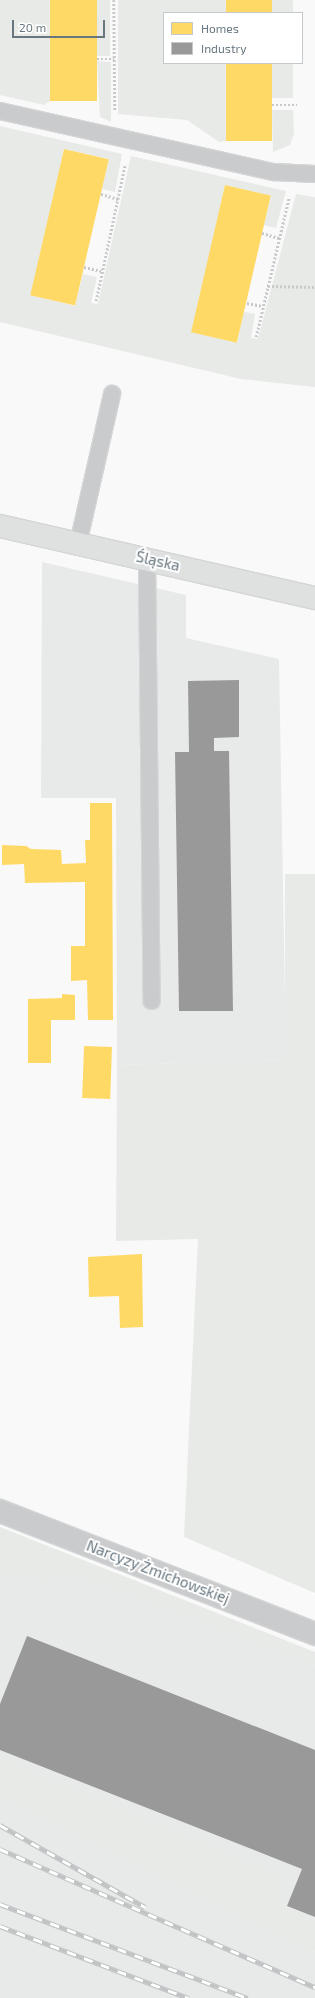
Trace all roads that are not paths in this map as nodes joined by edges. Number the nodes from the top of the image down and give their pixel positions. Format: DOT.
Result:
graph roads {
  1 [pos="0,111"];
  2 [pos="315,174"];
  3 [pos="112,394"];
  4 [pos="0,526"];
  5 [pos="78,544"];
  6 [pos="147,559"];
  7 [pos="315,598"];
  8 [pos="152,1001"];
  9 [pos="0,1511"];
  10 [pos="315,1634"];
  1 -- 2 [label="lane"];
  3 -- 5 [label="lane"];
  4 -- 5 [label="street, Śląska"];
  5 -- 6 [label="street, Śląska"];
  6 -- 7 [label="street, Śląska"];
  6 -- 8 [label="lane"];
  9 -- 10 [label="street, Narcyzy Żmichowskiej"];
}
